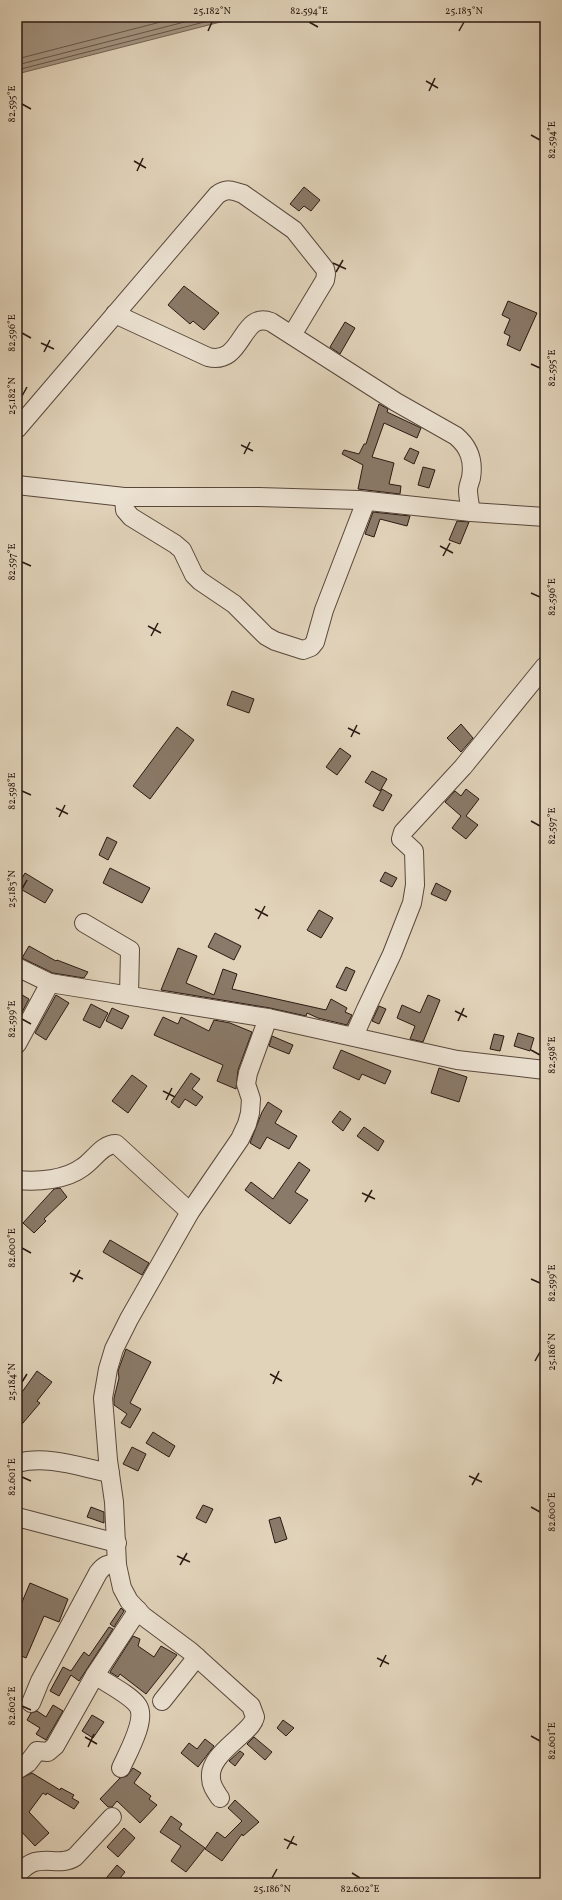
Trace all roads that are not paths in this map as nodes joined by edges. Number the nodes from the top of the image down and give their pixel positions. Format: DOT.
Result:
graph roads {
  1 [pos="115,314"];
  2 [pos="292,335"];
  3 [pos="17,429"];
  4 [pos="17,485"];
  5 [pos="124,497"];
  6 [pos="366,501"];
  7 [pos="471,512"];
  8 [pos="545,517"];
  9 [pos="545,666"];
  10 [pos="84,923"];
  11 [pos="17,968"];
  12 [pos="50,983"];
  13 [pos="129,995"];
  14 [pos="268,1018"];
  15 [pos="354,1036"];
  16 [pos="17,1044"];
  17 [pos="545,1070"];
  18 [pos="17,1180"];
  19 [pos="190,1212"];
  20 [pos="17,1463"];
  21 [pos="110,1473"];
  22 [pos="17,1517"];
  23 [pos="117,1543"];
  24 [pos="118,1565"];
  25 [pos="138,1610"];
  26 [pos="197,1657"];
  27 [pos="94,1675"];
  28 [pos="162,1701"];
  29 [pos="31,1703"];
  30 [pos="121,1768"];
  31 [pos="17,1770"];
  32 [pos="220,1798"];
  33 [pos="112,1817"];
  34 [pos="17,1874"];
  1 -- 2 [label="street"];
  1 -- 2 [label="street"];
  1 -- 3 [label="street"];
  2 -- 7 [label="street"];
  4 -- 5 [label="street"];
  5 -- 6 [label="street"];
  5 -- 6 [label="street"];
  6 -- 7 [label="street"];
  7 -- 8 [label="street"];
  9 -- 15 [label="street"];
  10 -- 13 [label="street"];
  11 -- 12 [label="street"];
  12 -- 13 [label="street"];
  12 -- 16 [label="street"];
  13 -- 14 [label="street"];
  14 -- 15 [label="street"];
  14 -- 19 [label="street"];
  15 -- 17 [label="street"];
  18 -- 19 [label="street"];
  19 -- 21 [label="street"];
  20 -- 21 [label="street"];
  21 -- 23 [label="street"];
  22 -- 23 [label="street"];
  23 -- 24 [label="street"];
  24 -- 25 [label="street"];
  24 -- 29 [label="street"];
  25 -- 26 [label="street"];
  25 -- 27 [label="street"];
  26 -- 28 [label="street"];
  26 -- 32 [label="street"];
  27 -- 30 [label="street"];
  27 -- 31 [label="street"];
  33 -- 34 [label="street"];
}
